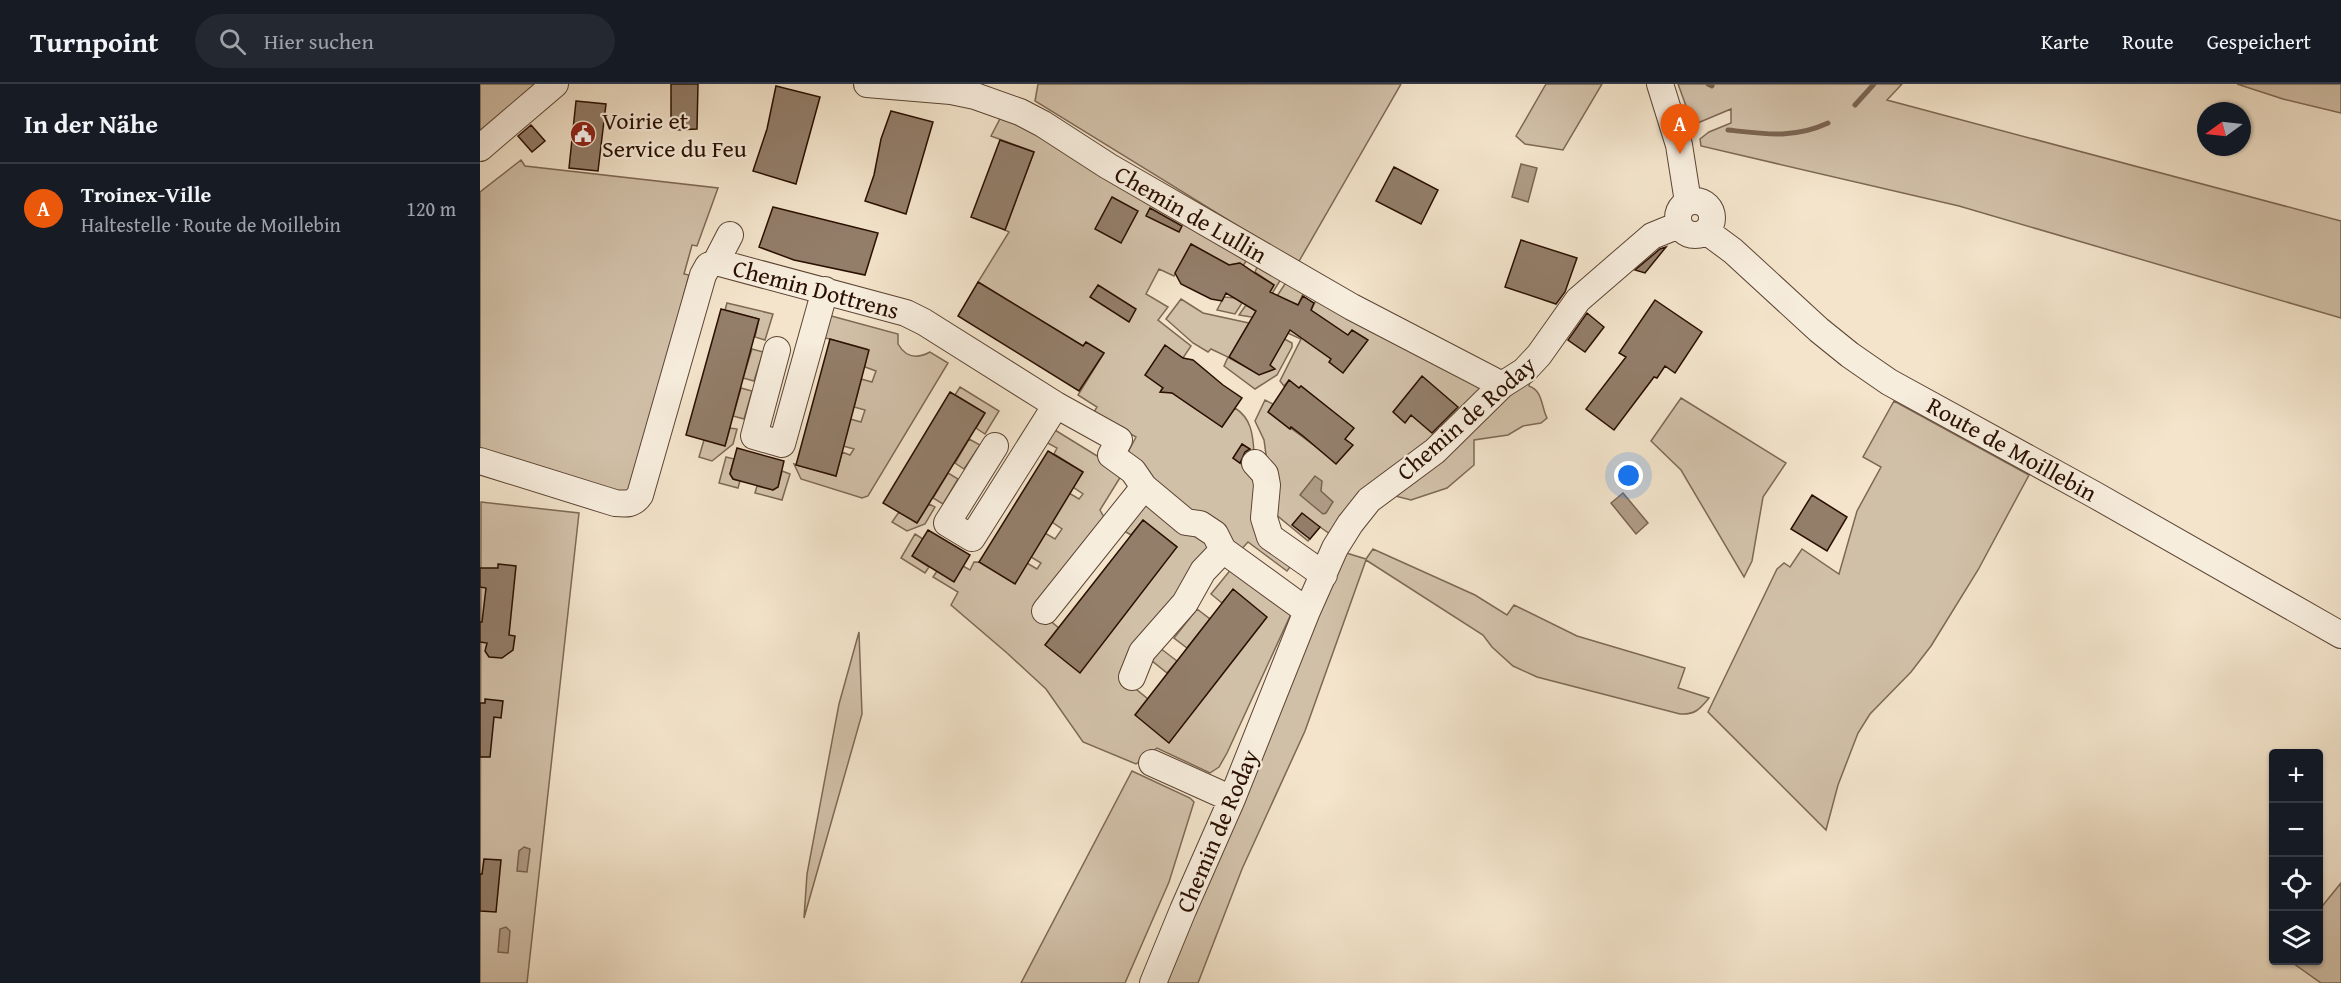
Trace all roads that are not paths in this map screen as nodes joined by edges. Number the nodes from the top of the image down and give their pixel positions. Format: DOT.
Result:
graph roads {
  1 [pos="555,84"];
  2 [pos="867,84"];
  3 [pos="1660,84"];
  4 [pos="480,148"];
  5 [pos="1683,214"];
  6 [pos="730,235"];
  7 [pos="716,262"];
  8 [pos="825,290"];
  9 [pos="777,350"];
  10 [pos="1502,385"];
  11 [pos="1065,409"];
  12 [pos="995,446"];
  13 [pos="480,460"];
  14 [pos="1255,463"];
  15 [pos="1144,487"];
  16 [pos="1223,550"];
  17 [pos="1324,574"];
  18 [pos="1045,611"];
  19 [pos="1307,611"];
  20 [pos="2341,635"];
  21 [pos="1132,677"];
  22 [pos="1152,763"];
  23 [pos="1232,800"];
  24 [pos="1153,983"];
  1 -- 4 [label="street"];
  2 -- 10 [label="street, Chemin de Lullin"];
  3 -- 5 [label="street"];
  5 -- 10 [label="street, Chemin de Roday"];
  5 -- 20 [label="street, Route de Moillebin"];
  6 -- 7 [label="street"];
  7 -- 8 [label="street, Chemin Dottrens"];
  7 -- 13 [label="street, Chemin Dottrens"];
  8 -- 9 [label="street"];
  8 -- 11 [label="street, Chemin Dottrens"];
  10 -- 17 [label="street, Chemin de Roday"];
  11 -- 12 [label="street"];
  11 -- 15 [label="street, Chemin Dottrens"];
  14 -- 17 [label="street"];
  15 -- 16 [label="street"];
  15 -- 18 [label="street"];
  16 -- 19 [label="street"];
  16 -- 21 [label="street"];
  17 -- 19 [label="street, Chemin de Roday"];
  19 -- 23 [label="street, Chemin de Roday"];
  22 -- 23 [label="street"];
  23 -- 24 [label="street, Chemin de Roday"];
}
